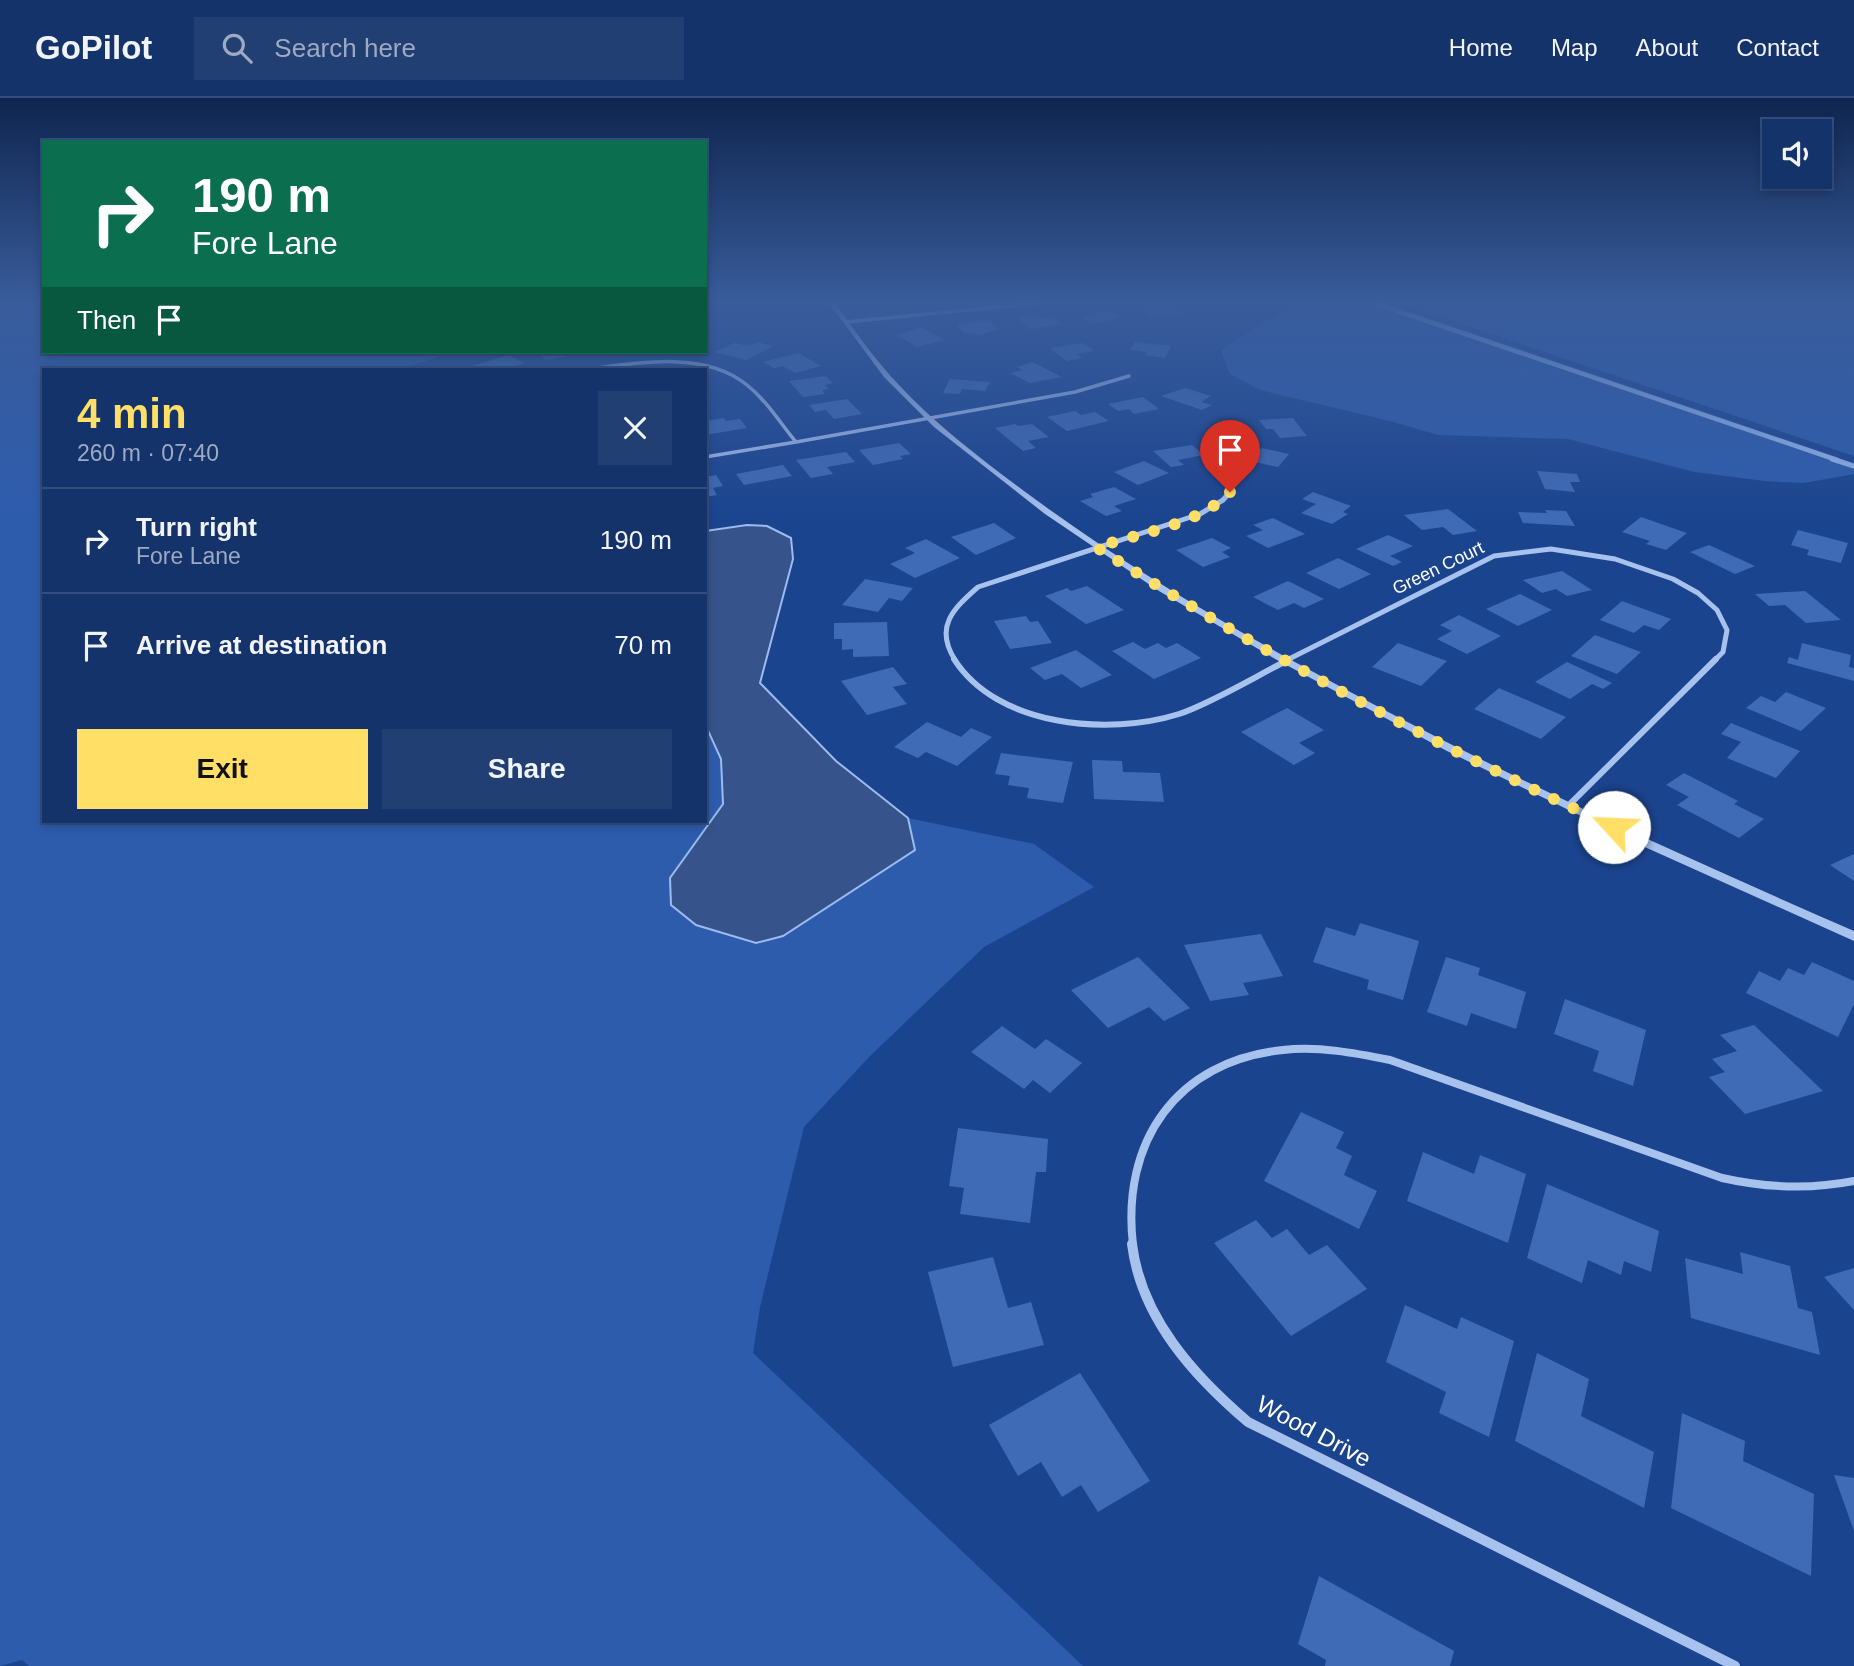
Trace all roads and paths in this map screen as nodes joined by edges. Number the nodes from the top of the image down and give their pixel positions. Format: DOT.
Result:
graph roads {
  1 [pos="732,376"];
  2 [pos="889,376"];
  3 [pos="1129,376"];
  4 [pos="930,418"];
  5 [pos="796,442"];
  6 [pos="707,457"];
  7 [pos="1230,492"];
  8 [pos="1096,547"];
  9 [pos="1283,660"];
  10 [pos="1568,806"];
  11 [pos="1854,936"];
  12 [pos="1854,1181"];
  13 [pos="1735,1666"];
  1 -- 5 [label="street"];
  2 -- 4 [label="street"];
  3 -- 4 [label="street"];
  4 -- 5 [label="street"];
  4 -- 8 [label="street"];
  5 -- 6 [label="street"];
  7 -- 8 [label="street"];
  8 -- 9 [label="street"];
  8 -- 9 [label="street, Green Court"];
  9 -- 10 [label="street"];
  9 -- 10 [label="street, Green Court"];
  10 -- 11 [label="street"];
  12 -- 13 [label="street, Wood Drive"];
}
